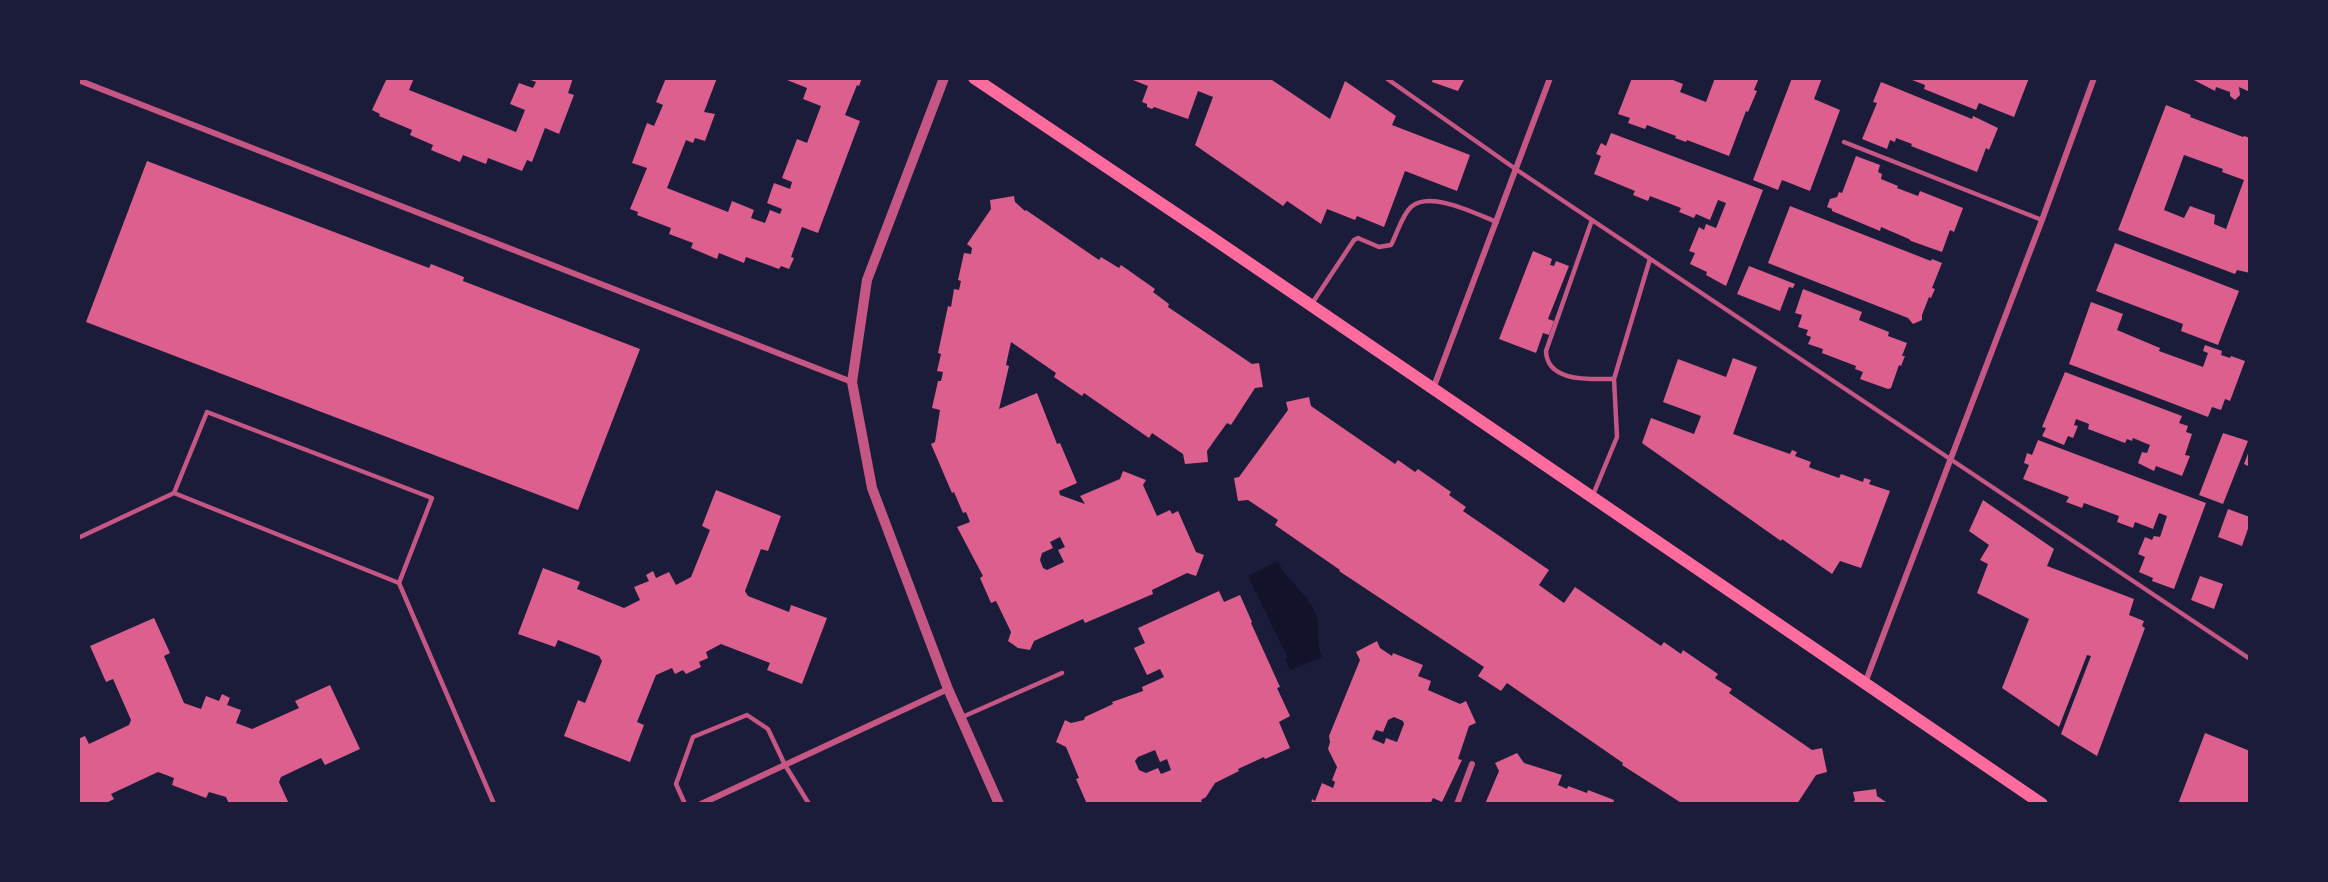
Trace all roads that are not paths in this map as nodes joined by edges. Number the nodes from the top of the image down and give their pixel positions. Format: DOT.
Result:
graph roads {
  1 [pos="944,78"];
  2 [pos="974,78"];
  3 [pos="1386,78"];
  4 [pos="1550,78"];
  5 [pos="2094,78"];
  6 [pos="78,80"];
  7 [pos="1844,142"];
  8 [pos="1517,170"];
  9 [pos="1592,220"];
  10 [pos="2042,220"];
  11 [pos="1497,222"];
  12 [pos="1650,259"];
  13 [pos="1311,305"];
  14 [pos="1614,379"];
  15 [pos="852,382"];
  16 [pos="1433,389"];
  17 [pos="1951,458"];
  18 [pos="174,493"];
  19 [pos="1592,498"];
  20 [pos="78,538"];
  21 [pos="399,584"];
  22 [pos="2250,659"];
  23 [pos="1062,673"];
  24 [pos="1865,684"];
  25 [pos="948,689"];
  26 [pos="960,718"];
  27 [pos="1472,764"];
  28 [pos="785,765"];
  29 [pos="494,804"];
  30 [pos="685,804"];
  31 [pos="701,804"];
  32 [pos="809,804"];
  33 [pos="999,804"];
  34 [pos="1457,804"];
  35 [pos="2042,804"];
  1 -- 15 [label="street"];
  2 -- 13 [label="main road"];
  3 -- 8 [label="lane"];
  4 -- 8 [label="street"];
  5 -- 10 [label="street"];
  6 -- 15 [label="street"];
  7 -- 10 [label="lane"];
  8 -- 9 [label="lane"];
  8 -- 11 [label="street"];
  9 -- 12 [label="lane"];
  9 -- 14 [label="lane"];
  10 -- 17 [label="street"];
  11 -- 13 [label="lane"];
  11 -- 16 [label="street"];
  12 -- 14 [label="lane"];
  12 -- 17 [label="lane"];
  13 -- 16 [label="main road"];
  14 -- 19 [label="lane"];
  15 -- 25 [label="street"];
  16 -- 19 [label="main road"];
  17 -- 22 [label="lane"];
  17 -- 24 [label="street"];
  18 -- 20 [label="lane"];
  18 -- 21 [label="lane"];
  18 -- 21 [label="lane"];
  19 -- 24 [label="main road"];
  21 -- 29 [label="lane"];
  23 -- 26 [label="lane"];
  24 -- 35 [label="main road"];
  25 -- 26 [label="street"];
  25 -- 28 [label="street"];
  26 -- 33 [label="street"];
  27 -- 34 [label="street"];
  28 -- 30 [label="lane"];
  28 -- 31 [label="street"];
  28 -- 32 [label="lane"];
}
